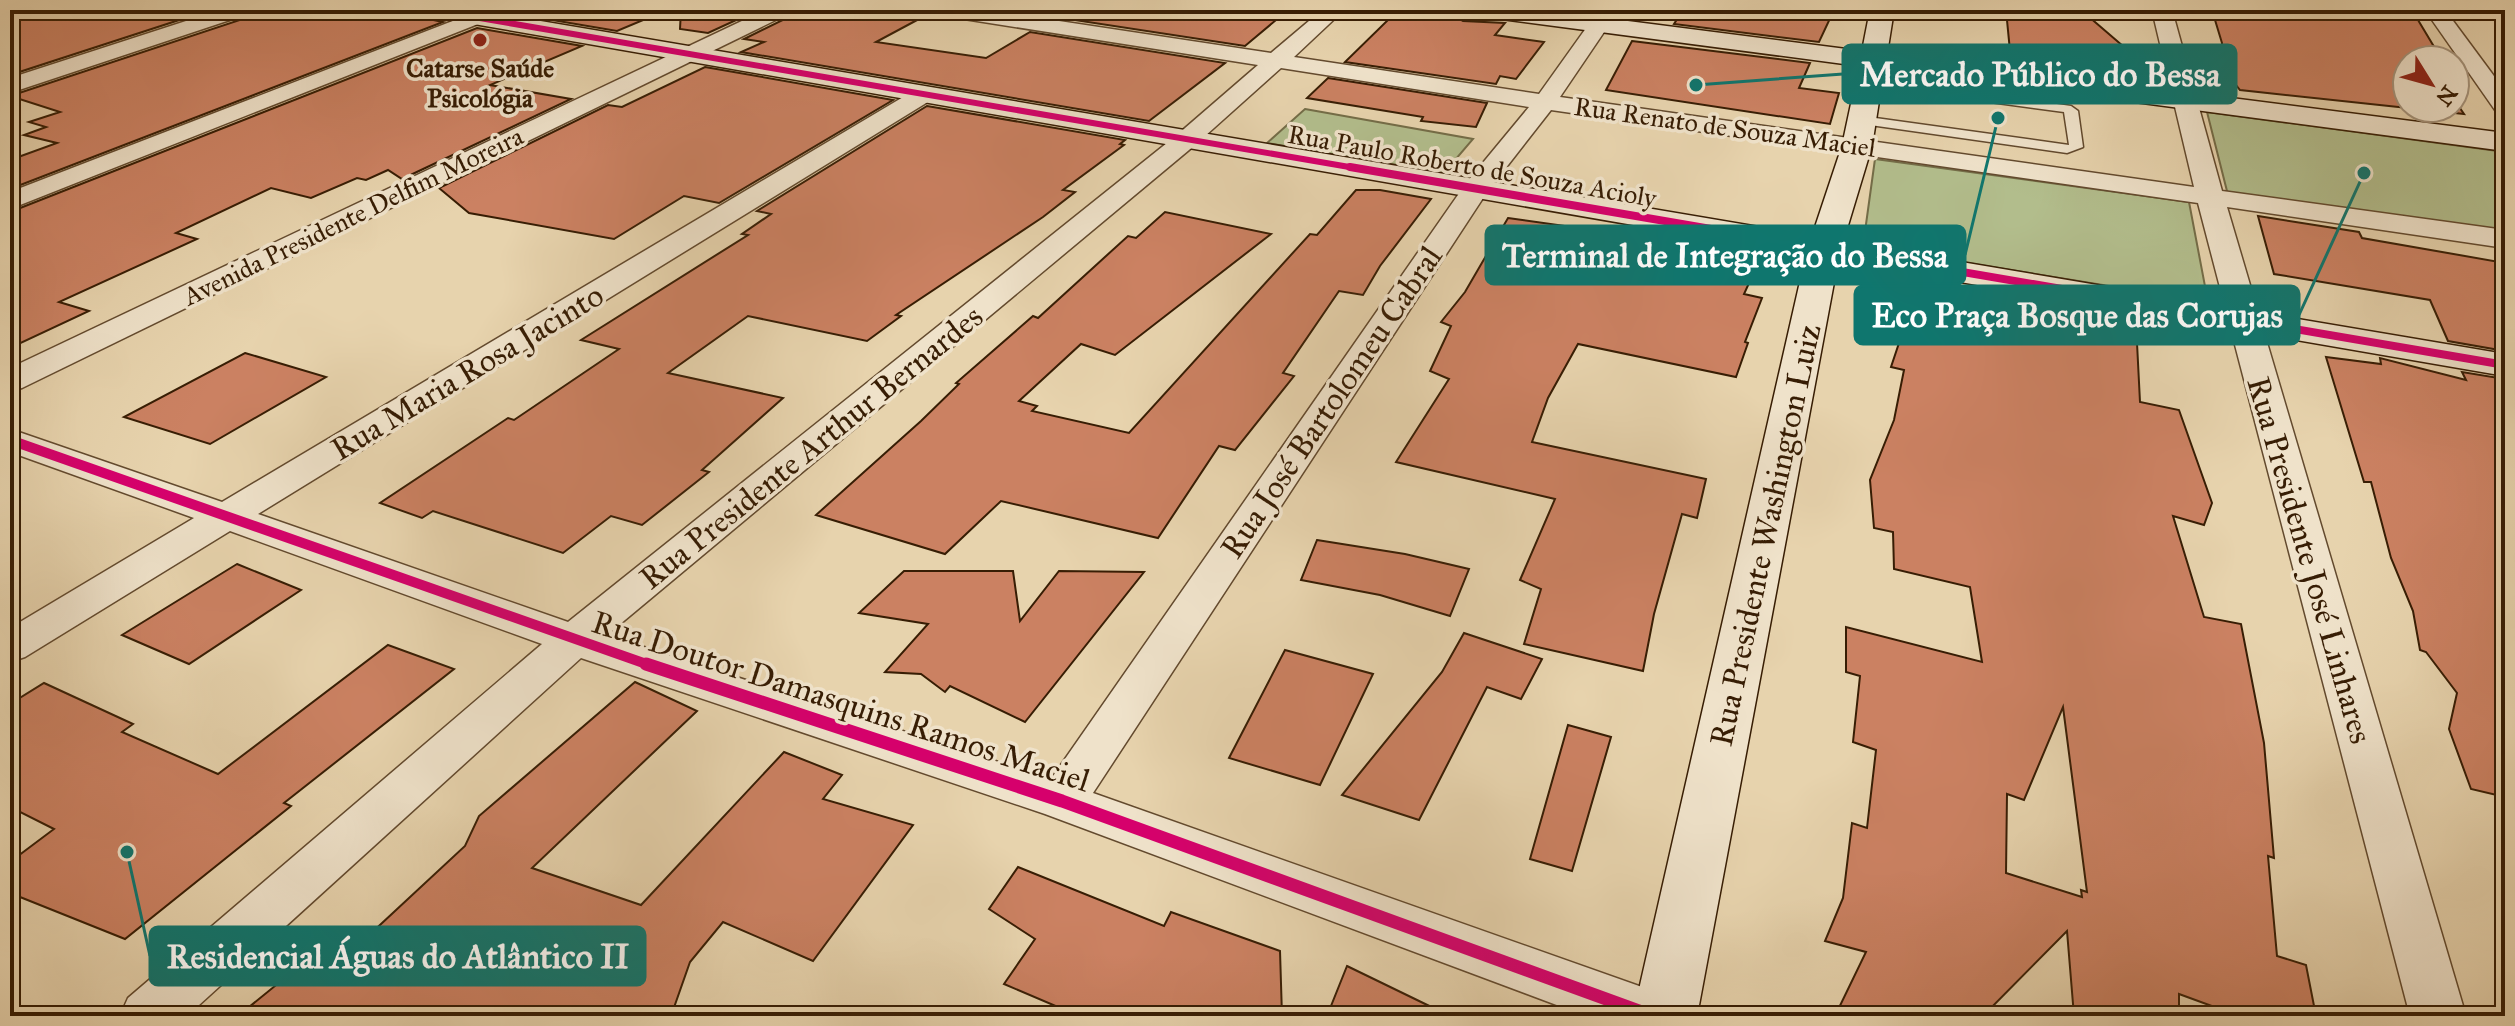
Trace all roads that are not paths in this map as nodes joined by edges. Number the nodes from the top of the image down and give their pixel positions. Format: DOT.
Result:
graph roads {
  1 [pos="241,10"];
  2 [pos="433,10"];
  3 [pos="781,10"];
  4 [pos="945,10"];
  5 [pos="1334,10"];
  6 [pos="1486,10"];
  7 [pos="1882,10"];
  8 [pos="2162,10"];
  9 [pos="2435,10"];
  10 [pos="476,18"];
  11 [pos="1605,18"];
  12 [pos="690,54"];
  13 [pos="1280,60"];
  14 [pos="10,86"];
  15 [pos="923,95"];
  16 [pos="2184,100"];
  17 [pos="1545,102"];
  18 [pos="1865,102"];
  19 [pos="2505,108"];
  20 [pos="1186,140"];
  21 [pos="2505,142"];
  22 [pos="1476,188"];
  23 [pos="2210,197"];
  24 [pos="10,201"];
  25 [pos="2505,239"];
  26 [pos="1824,249"];
  27 [pos="2243,323"];
  28 [pos="2505,365"];
  29 [pos="10,381"];
  30 [pos="10,440"];
  31 [pos="226,518"];
  32 [pos="574,640"];
  33 [pos="10,647"];
  34 [pos="1062,801"];
  35 [pos="148,1016"];
  36 [pos="1653,1016"];
  37 [pos="1665,1016"];
  38 [pos="2438,1016"];
  1 -- 14 [label="street"];
  2 -- 10 [label="street, Rua Paulo Roberto de Souza Acioly"];
  3 -- 12 [label="street, Avenida Presidente Delfim Moreira"];
  4 -- 13 [label="street, Rua Renato de Souza Maciel"];
  5 -- 13 [label="street, Rua Presidente Arthur Bernardes"];
  6 -- 11 [label="street"];
  7 -- 18 [label="street, Rua Presidente Washington Luiz"];
  8 -- 16 [label="street, Rua Presidente José Linhares"];
  9 -- 19 [label="street"];
  10 -- 12 [label="street, Rua Paulo Roberto de Souza Acioly"];
  10 -- 24 [label="street"];
  11 -- 17 [label="street, Rua José Bartolomeu Cabral"];
  11 -- 18 [label="street"];
  12 -- 15 [label="street, Rua Paulo Roberto de Souza Acioly"];
  12 -- 29 [label="street, Avenida Presidente Delfim Moreira"];
  13 -- 17 [label="street, Rua Renato de Souza Maciel"];
  13 -- 20 [label="street, Rua Presidente Arthur Bernardes"];
  15 -- 20 [label="street, Rua Paulo Roberto de Souza Acioly"];
  15 -- 31 [label="street, Rua Maria Rosa Jacinto"];
  16 -- 18 [label="street"];
  16 -- 21 [label="street"];
  16 -- 23 [label="street, Rua Presidente José Linhares"];
  17 -- 18 [label="street, Rua Renato de Souza Maciel"];
  17 -- 22 [label="street, Rua José Bartolomeu Cabral"];
  18 -- 18 [label="lane"];
  18 -- 23 [label="street, Rua Renato de Souza Maciel"];
  18 -- 26 [label="street, Rua Presidente Washington Luiz"];
  20 -- 22 [label="street, Rua Paulo Roberto de Souza Acioly"];
  20 -- 32 [label="street, Rua Presidente Arthur Bernardes"];
  22 -- 26 [label="street, Rua Paulo Roberto de Souza Acioly"];
  22 -- 34 [label="street, Rua José Bartolomeu Cabral"];
  23 -- 25 [label="street, Rua Renato de Souza Maciel"];
  23 -- 27 [label="street, Rua Presidente José Linhares"];
  26 -- 27 [label="street, Rua Paulo Roberto de Souza Acioly"];
  26 -- 37 [label="street, Rua Presidente Washington Luiz"];
  27 -- 28 [label="street, Rua Paulo Roberto de Souza Acioly"];
  27 -- 38 [label="street, Rua Presidente José Linhares"];
  30 -- 31 [label="street, Rua Doutor Damasquins Ramos Maciel"];
  31 -- 32 [label="street, Rua Doutor Damasquins Ramos Maciel"];
  31 -- 33 [label="street, Rua Maria Rosa Jacinto"];
  32 -- 34 [label="street, Rua Doutor Damasquins Ramos Maciel"];
  32 -- 35 [label="street, Rua Presidente Arthur Bernardes"];
  34 -- 36 [label="street, Rua Doutor Damasquins Ramos Maciel"];
}
